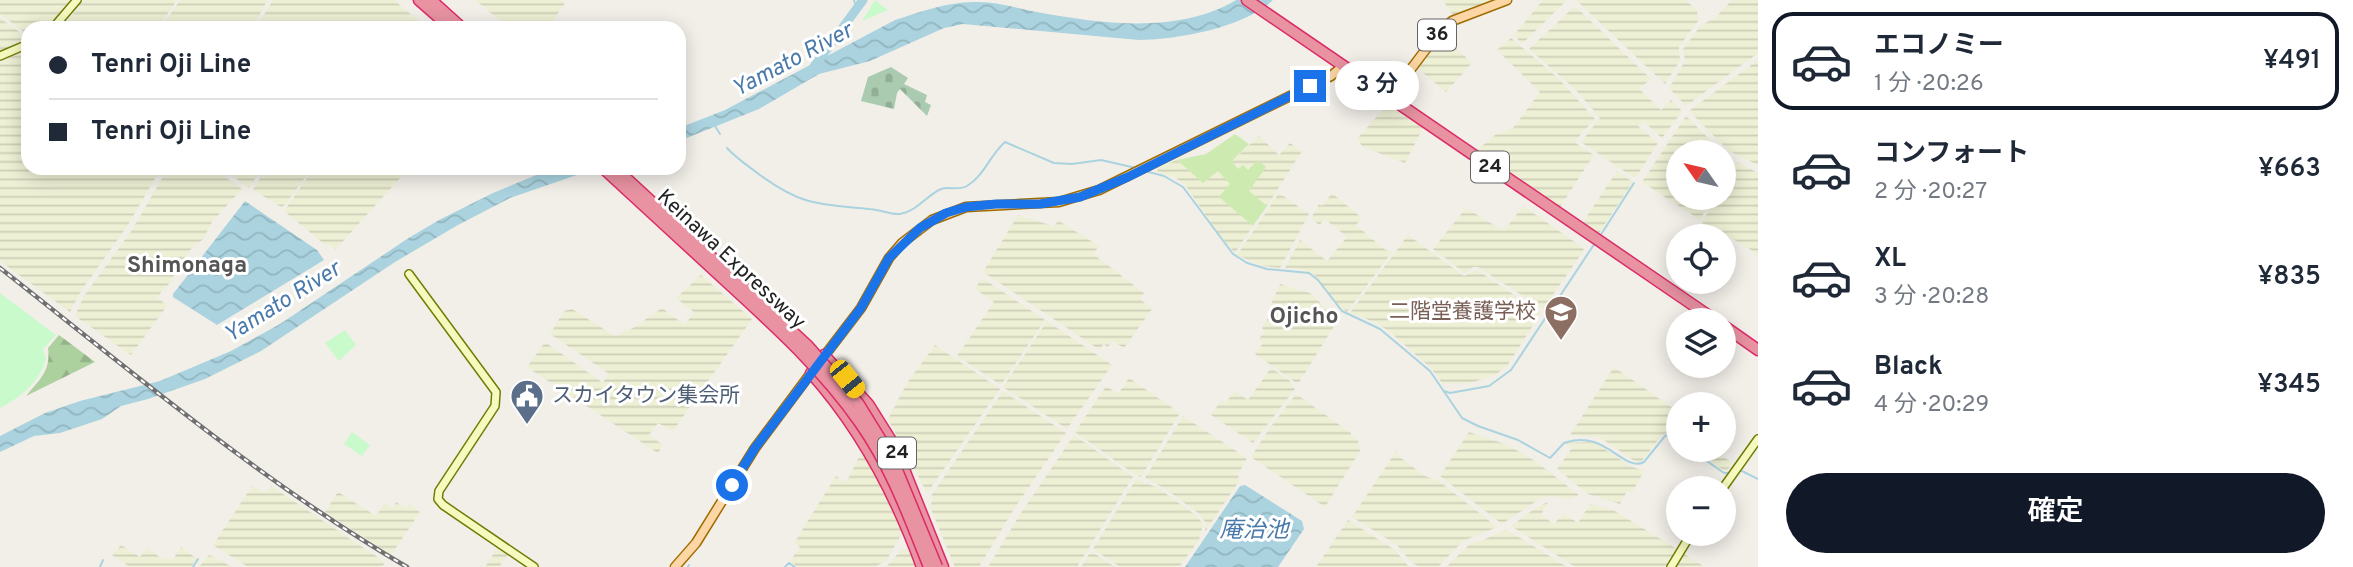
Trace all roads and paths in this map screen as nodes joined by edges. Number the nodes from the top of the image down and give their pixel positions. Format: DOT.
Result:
graph roads {
  1 [pos="77,0"];
  2 [pos="419,0"];
  3 [pos="430,0"];
  4 [pos="1247,0"];
  5 [pos="1507,0"];
  6 [pos="58,21"];
  7 [pos="443,21"];
  8 [pos="455,21"];
  9 [pos="21,47"];
  10 [pos="0,56"];
  11 [pos="1343,66"];
  12 [pos="1389,98"];
  13 [pos="611,175"];
  14 [pos="623,175"];
  15 [pos="409,274"];
  16 [pos="1697,308"];
  17 [pos="1736,334"];
  18 [pos="1758,350"];
  19 [pos="824,355"];
  20 [pos="811,373"];
  21 [pos="1758,439"];
  22 [pos="1732,476"];
  23 [pos="1684,546"];
  24 [pos="534,567"];
  25 [pos="675,567"];
  26 [pos="922,567"];
  27 [pos="929,567"];
  28 [pos="940,567"];
  29 [pos="1671,567"];
  1 -- 6 [label="street"];
  2 -- 7 [label="highway"];
  3 -- 8 [label="highway"];
  4 -- 11 [label="highway, 24"];
  5 -- 12 [label="main road, 36"];
  9 -- 10 [label="street"];
  11 -- 12 [label="highway, 24"];
  11 -- 19 [label="main road"];
  12 -- 16 [label="highway, 24"];
  13 -- 27 [label="highway, Keinawa Expressway, bridge"];
  14 -- 28 [label="highway, Keinawa Expressway, bridge"];
  15 -- 24 [label="street"];
  17 -- 18 [label="highway"];
  19 -- 20 [label="main road"];
  19 -- 28 [label="highway, 24"];
  20 -- 25 [label="main road"];
  20 -- 26 [label="highway, 24"];
  21 -- 22 [label="street"];
  23 -- 29 [label="street"];
}
